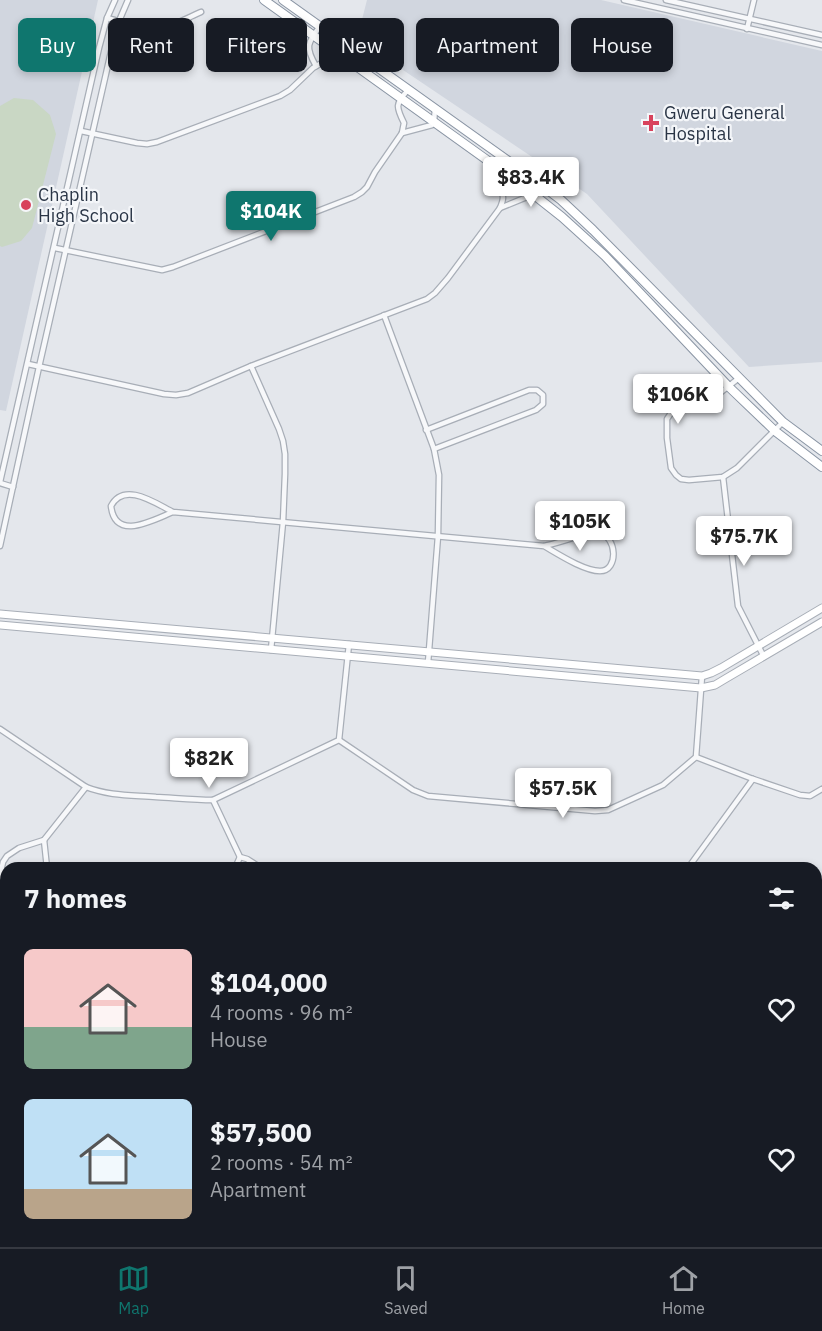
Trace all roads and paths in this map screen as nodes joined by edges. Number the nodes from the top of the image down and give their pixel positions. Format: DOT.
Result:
graph roads {
  1 [pos="115,0"];
  2 [pos="128,0"];
  3 [pos="264,0"];
  4 [pos="284,0"];
  5 [pos="624,0"];
  6 [pos="666,0"];
  7 [pos="754,0"];
  8 [pos="631,1"];
  9 [pos="201,12"];
  10 [pos="107,18"];
  11 [pos="120,18"];
  12 [pos="186,18"];
  13 [pos="750,19"];
  14 [pos="319,26"];
  15 [pos="319,28"];
  16 [pos="747,29"];
  17 [pos="822,35"];
  18 [pos="312,36"];
  19 [pos="319,41"];
  20 [pos="822,45"];
  21 [pos="319,64"];
  22 [pos="316,66"];
  23 [pos="108,69"];
  24 [pos="364,72"];
  25 [pos="385,72"];
  26 [pos="409,89"];
  27 [pos="400,98"];
  28 [pos="435,108"];
  29 [pos="434,122"];
  30 [pos="81,131"];
  31 [pos="402,133"];
  32 [pos="93,134"];
  33 [pos="501,155"];
  34 [pos="498,168"];
  35 [pos="536,180"];
  36 [pos="530,192"];
  37 [pos="500,208"];
  38 [pos="55,248"];
  39 [pos="65,250"];
  40 [pos="620,258"];
  41 [pos="613,265"];
  42 [pos="670,308"];
  43 [pos="384,315"];
  44 [pos="662,317"];
  45 [pos="712,351"];
  46 [pos="704,360"];
  47 [pos="28,364"];
  48 [pos="251,366"];
  49 [pos="39,367"];
  50 [pos="739,378"];
  51 [pos="729,387"];
  52 [pos="783,422"];
  53 [pos="426,430"];
  54 [pos="775,431"];
  55 [pos="434,449"];
  56 [pos="822,451"];
  57 [pos="822,467"];
  58 [pos="723,477"];
  59 [pos="0,483"];
  60 [pos="13,487"];
  61 [pos="172,513"];
  62 [pos="283,522"];
  63 [pos="438,536"];
  64 [pos="0,546"];
  65 [pos="544,546"];
  66 [pos="822,608"];
  67 [pos="0,614"];
  68 [pos="822,621"];
  69 [pos="0,625"];
  70 [pos="272,638"];
  71 [pos="349,644"];
  72 [pos="758,647"];
  73 [pos="271,650"];
  74 [pos="429,651"];
  75 [pos="347,656"];
  76 [pos="764,657"];
  77 [pos="428,663"];
  78 [pos="702,676"];
  79 [pos="701,688"];
  80 [pos="0,729"];
  81 [pos="339,740"];
  82 [pos="696,757"];
  83 [pos="753,779"];
  84 [pos="86,787"];
  85 [pos="822,789"];
  86 [pos="213,800"];
  87 [pos="44,840"];
  88 [pos="240,857"];
  89 [pos="3,862"];
  90 [pos="46,862"];
  91 [pos="238,862"];
  92 [pos="252,862"];
  93 [pos="692,862"];
  1 -- 10 [label="street"];
  2 -- 11 [label="street"];
  3 -- 18 [label="highway"];
  4 -- 14 [label="highway"];
  5 -- 8 [label="street"];
  6 -- 13 [label="street"];
  7 -- 13 [label="street"];
  8 -- 16 [label="street"];
  9 -- 12 [label="street"];
  10 -- 30 [label="street"];
  13 -- 16 [label="street"];
  13 -- 17 [label="street"];
  15 -- 18 [label="street"];
  16 -- 20 [label="street"];
  18 -- 19 [label="highway"];
  18 -- 22 [label="street"];
  21 -- 22 [label="street"];
  22 -- 32 [label="street"];
  23 -- 32 [label="street"];
  24 -- 27 [label="highway"];
  25 -- 26 [label="highway"];
  26 -- 27 [label="street"];
  26 -- 28 [label="highway"];
  27 -- 29 [label="highway"];
  27 -- 31 [label="street"];
  28 -- 29 [label="street"];
  28 -- 33 [label="highway"];
  29 -- 31 [label="street"];
  29 -- 34 [label="highway"];
  30 -- 32 [label="street"];
  30 -- 38 [label="street"];
  31 -- 39 [label="street"];
  32 -- 39 [label="street"];
  33 -- 34 [label="street"];
  33 -- 35 [label="highway"];
  34 -- 36 [label="highway"];
  34 -- 37 [label="street"];
  35 -- 36 [label="street"];
  35 -- 40 [label="highway"];
  36 -- 37 [label="street"];
  36 -- 41 [label="highway"];
  37 -- 43 [label="street"];
  38 -- 39 [label="street"];
  38 -- 47 [label="street"];
  39 -- 49 [label="street"];
  40 -- 41 [label="highway"];
  40 -- 42 [label="highway"];
  41 -- 44 [label="highway"];
  42 -- 44 [label="highway"];
  42 -- 45 [label="highway"];
  43 -- 48 [label="street"];
  43 -- 53 [label="street"];
  44 -- 46 [label="highway"];
  45 -- 46 [label="highway"];
  45 -- 50 [label="highway"];
  46 -- 51 [label="highway"];
  47 -- 49 [label="street"];
  47 -- 59 [label="street"];
  48 -- 49 [label="street"];
  48 -- 62 [label="street"];
  49 -- 60 [label="street"];
  50 -- 51 [label="street"];
  50 -- 52 [label="highway"];
  51 -- 54 [label="highway"];
  51 -- 58 [label="street"];
  52 -- 54 [label="street"];
  52 -- 56 [label="highway"];
  53 -- 55 [label="street"];
  53 -- 55 [label="street"];
  54 -- 57 [label="highway"];
  54 -- 58 [label="street"];
  55 -- 63 [label="street"];
  58 -- 72 [label="street"];
  59 -- 60 [label="street"];
  60 -- 64 [label="street"];
  61 -- 61 [label="street"];
  61 -- 62 [label="street"];
  62 -- 63 [label="street"];
  62 -- 70 [label="street"];
  63 -- 65 [label="street"];
  63 -- 74 [label="street"];
  65 -- 65 [label="street"];
  66 -- 72 [label="main road"];
  67 -- 70 [label="main road"];
  68 -- 76 [label="main road"];
  69 -- 73 [label="main road"];
  70 -- 71 [label="main road"];
  70 -- 73 [label="street"];
  71 -- 74 [label="main road"];
  71 -- 75 [label="street"];
  72 -- 76 [label="street"];
  72 -- 78 [label="main road"];
  73 -- 75 [label="main road"];
  74 -- 77 [label="street"];
  74 -- 78 [label="main road"];
  75 -- 77 [label="main road"];
  75 -- 81 [label="street"];
  76 -- 79 [label="main road"];
  77 -- 79 [label="main road"];
  78 -- 79 [label="street"];
  79 -- 82 [label="street"];
  80 -- 84 [label="street"];
  81 -- 82 [label="street"];
  81 -- 86 [label="street"];
  82 -- 83 [label="street"];
  83 -- 85 [label="street"];
  83 -- 93 [label="street"];
  84 -- 86 [label="street"];
  84 -- 87 [label="street"];
  86 -- 88 [label="street"];
  87 -- 89 [label="street"];
  87 -- 90 [label="street"];
  88 -- 91 [label="street"];
  88 -- 92 [label="street"];
}
